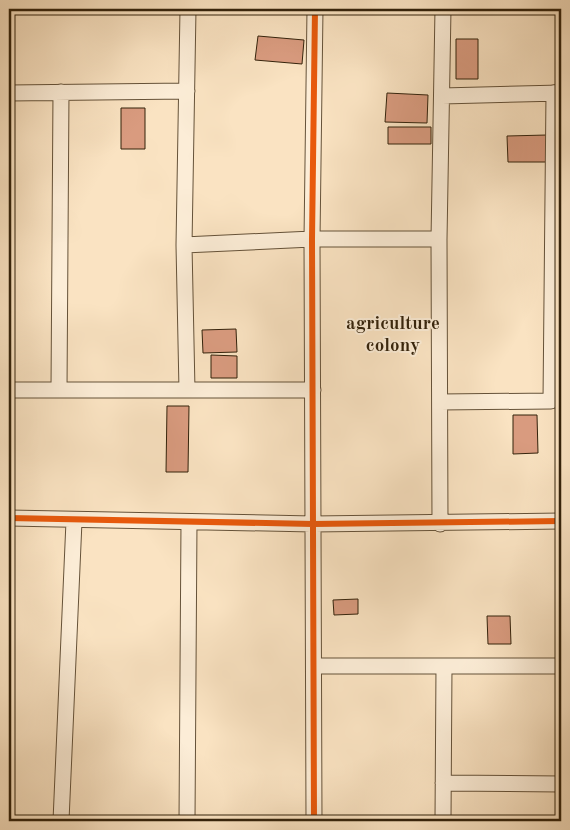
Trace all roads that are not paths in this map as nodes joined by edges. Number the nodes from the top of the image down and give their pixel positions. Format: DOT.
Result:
graph roads {
  1 [pos="188,9"];
  2 [pos="315,9"];
  3 [pos="443,9"];
  4 [pos="187,91"];
  5 [pos="61,92"];
  6 [pos="9,93"];
  7 [pos="558,93"];
  8 [pos="442,96"];
  9 [pos="439,238"];
  10 [pos="312,239"];
  11 [pos="184,245"];
  12 [pos="9,390"];
  13 [pos="59,390"];
  14 [pos="187,390"];
  15 [pos="313,390"];
  16 [pos="556,401"];
  17 [pos="440,402"];
  18 [pos="9,518"];
  19 [pos="74,521"];
  20 [pos="561,521"];
  21 [pos="189,522"];
  22 [pos="313,524"];
  23 [pos="440,524"];
  24 [pos="315,666"];
  25 [pos="444,666"];
  26 [pos="561,666"];
  27 [pos="443,783"];
  28 [pos="561,784"];
  29 [pos="61,821"];
  30 [pos="188,821"];
  31 [pos="314,821"];
  32 [pos="443,821"];
  1 -- 4 [label="street"];
  2 -- 10 [label="street"];
  3 -- 8 [label="street"];
  4 -- 5 [label="street"];
  4 -- 11 [label="street"];
  5 -- 6 [label="street"];
  5 -- 13 [label="street"];
  7 -- 8 [label="street"];
  7 -- 16 [label="street"];
  8 -- 9 [label="street"];
  9 -- 10 [label="street"];
  9 -- 17 [label="street"];
  10 -- 11 [label="street"];
  10 -- 15 [label="street"];
  11 -- 14 [label="street"];
  12 -- 13 [label="street"];
  13 -- 14 [label="street"];
  14 -- 15 [label="street"];
  15 -- 22 [label="street"];
  16 -- 17 [label="street"];
  17 -- 23 [label="street"];
  18 -- 19 [label="street"];
  19 -- 21 [label="street"];
  19 -- 29 [label="street"];
  20 -- 23 [label="street"];
  21 -- 22 [label="street"];
  21 -- 30 [label="street"];
  22 -- 23 [label="street"];
  22 -- 24 [label="street"];
  24 -- 25 [label="street"];
  24 -- 31 [label="street"];
  25 -- 26 [label="street"];
  25 -- 27 [label="street"];
  27 -- 28 [label="street"];
  27 -- 32 [label="street"];
}
